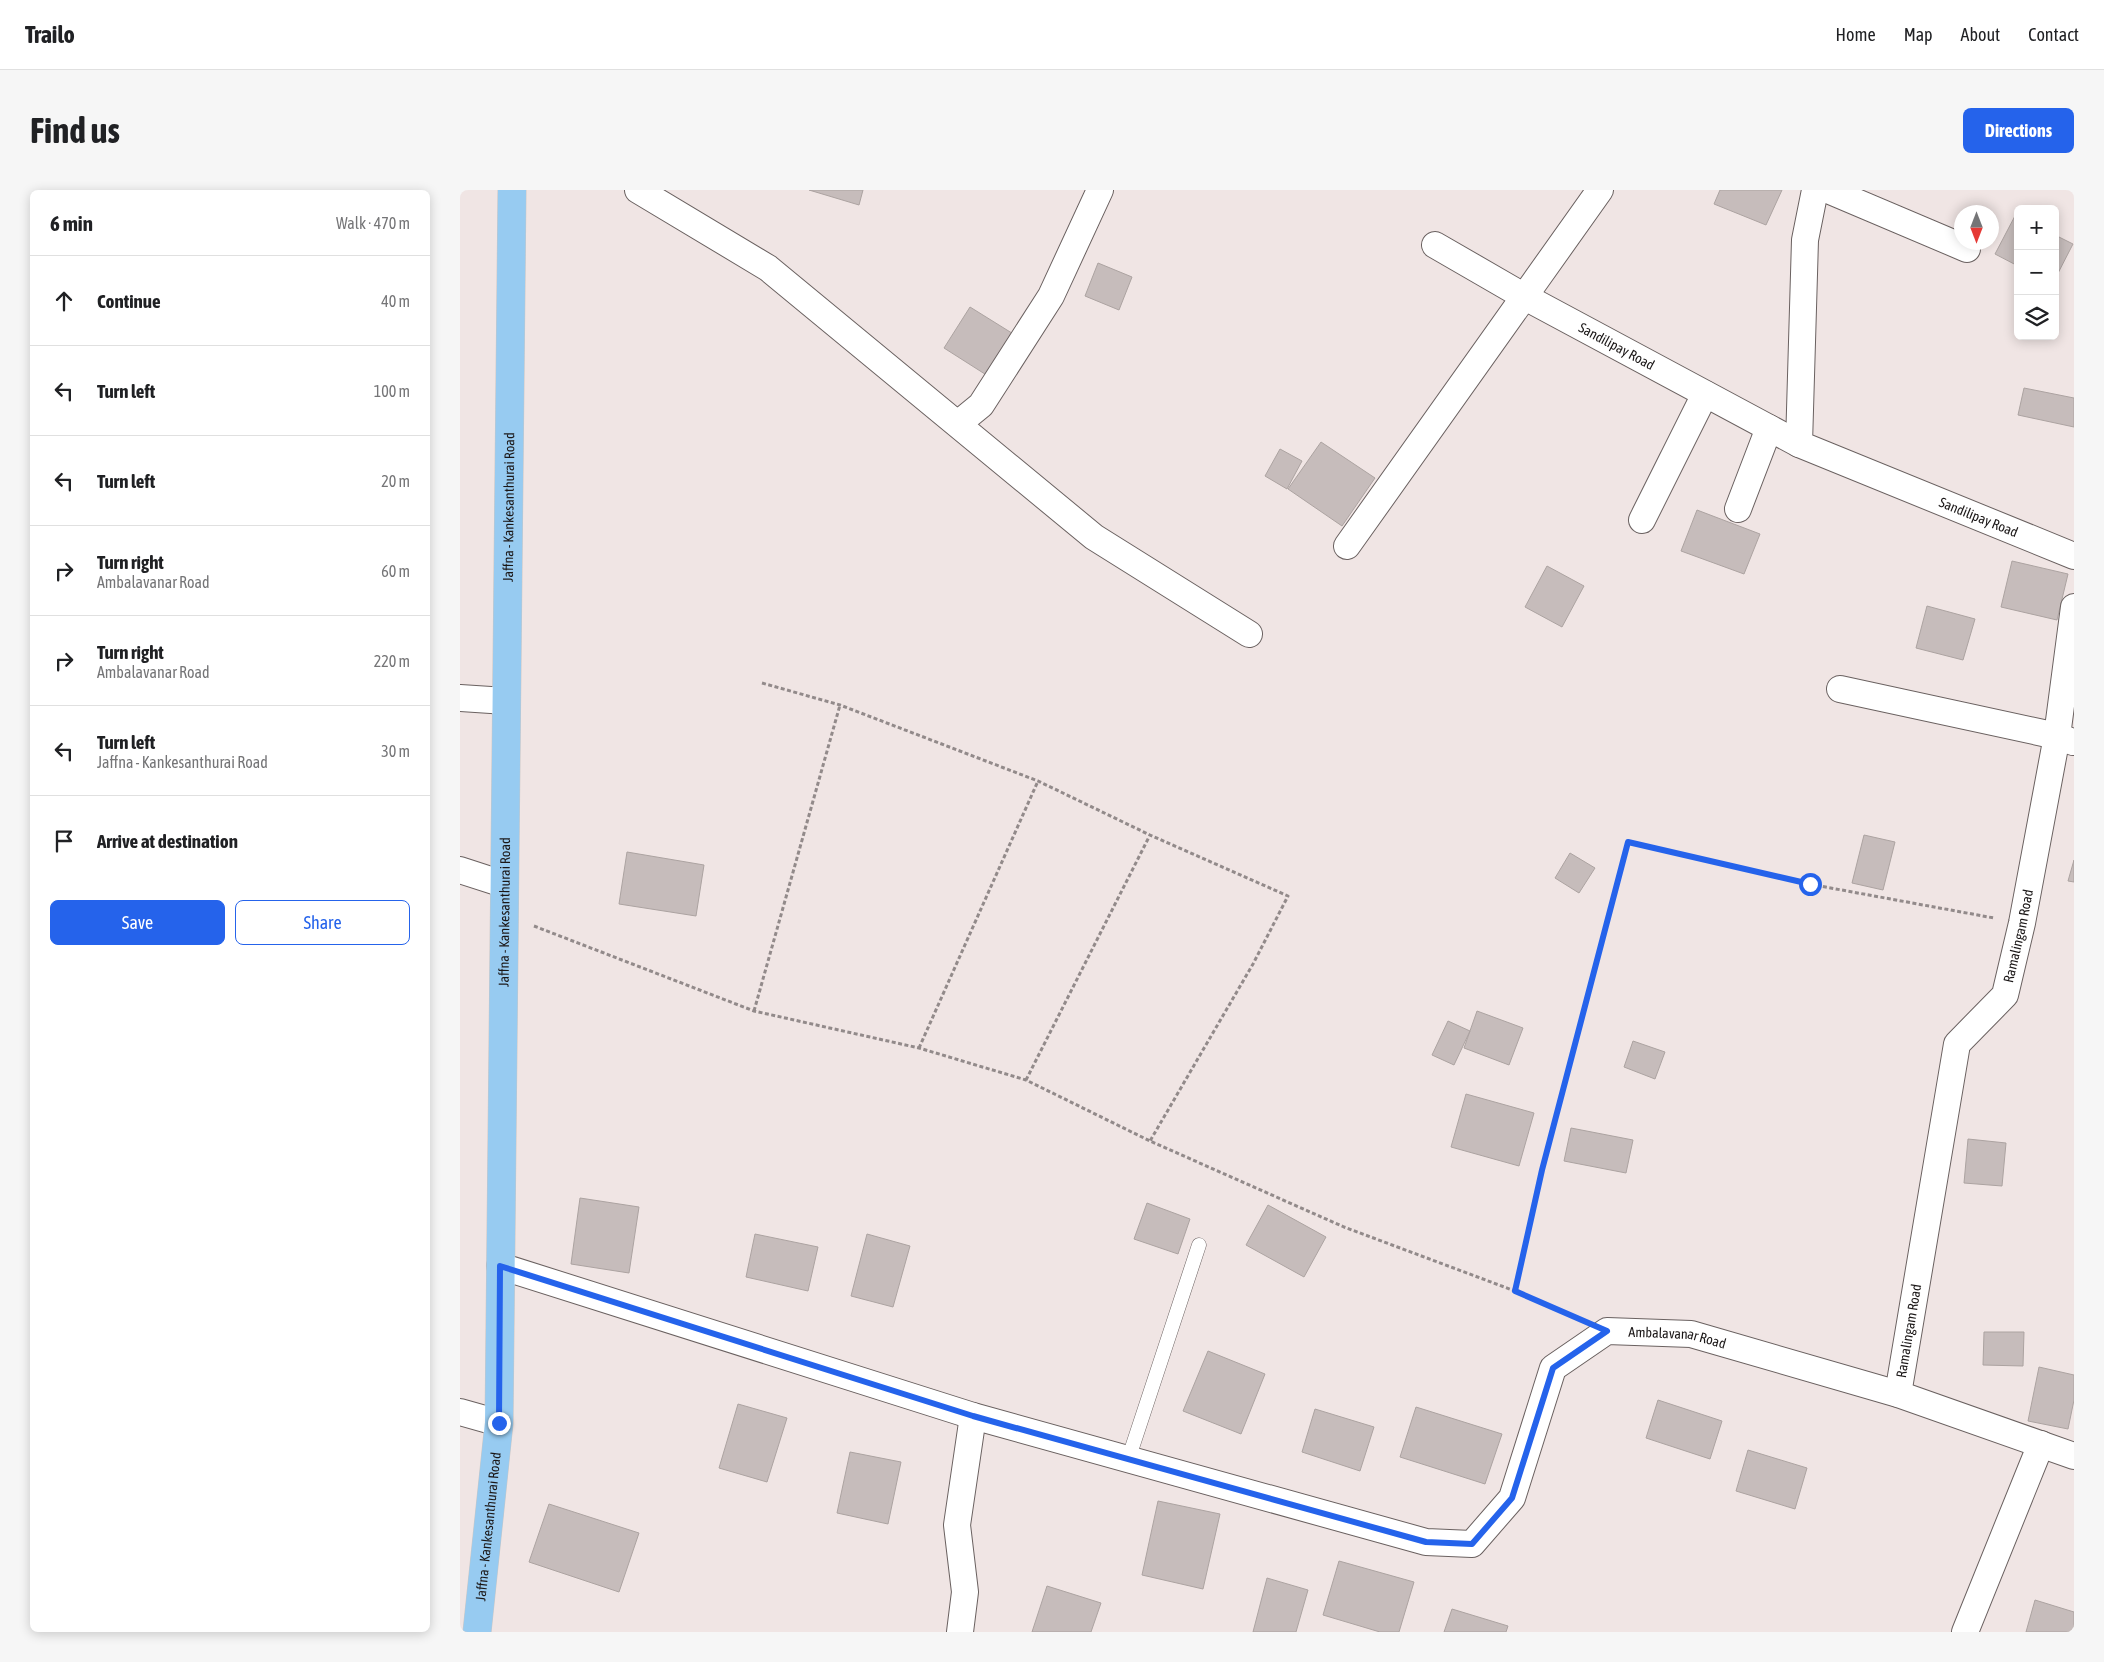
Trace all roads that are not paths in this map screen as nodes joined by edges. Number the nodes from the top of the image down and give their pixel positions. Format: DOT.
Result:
graph roads {
  1 [pos="512,190"];
  2 [pos="638,190"];
  3 [pos="1100,190"];
  4 [pos="1600,190"];
  5 [pos="1814,190"];
  6 [pos="1828,190"];
  7 [pos="1434,245"];
  8 [pos="1954,245"];
  9 [pos="1525,297"];
  10 [pos="1705,394"];
  11 [pos="959,423"];
  12 [pos="1769,428"];
  13 [pos="1799,444"];
  14 [pos="1738,509"];
  15 [pos="1642,520"];
  16 [pos="1346,546"];
  17 [pos="2074,556"];
  18 [pos="2074,608"];
  19 [pos="1249,634"];
  20 [pos="1840,689"];
  21 [pos="460,698"];
  22 [pos="506,701"];
  23 [pos="2065,740"];
  24 [pos="460,870"];
  25 [pos="504,884"];
  26 [pos="1199,1245"];
  27 [pos="500,1266"];
  28 [pos="1898,1394"];
  29 [pos="460,1412"];
  30 [pos="973,1416"];
  31 [pos="499,1423"];
  32 [pos="2041,1444"];
  33 [pos="2074,1456"];
  34 [pos="1128,1460"];
  35 [pos="477,1632"];
  36 [pos="960,1632"];
  37 [pos="1965,1632"];
  1 -- 22 [label="main road, Jaffna - Kankesanthurai Road"];
  2 -- 11 [label="street"];
  3 -- 11 [label="street"];
  4 -- 9 [label="street"];
  5 -- 13 [label="street"];
  6 -- 8 [label="street"];
  7 -- 9 [label="street, Sandilipay Road"];
  9 -- 10 [label="street, Sandilipay Road"];
  9 -- 16 [label="street"];
  10 -- 12 [label="street, Sandilipay Road"];
  10 -- 15 [label="street"];
  11 -- 19 [label="street"];
  12 -- 13 [label="street, Sandilipay Road"];
  12 -- 14 [label="street"];
  13 -- 17 [label="street, Sandilipay Road"];
  18 -- 23 [label="street, Ramalingam Road"];
  20 -- 23 [label="street"];
  21 -- 22 [label="street"];
  22 -- 25 [label="main road, Jaffna - Kankesanthurai Road"];
  23 -- 28 [label="street, Ramalingam Road"];
  24 -- 25 [label="street"];
  25 -- 27 [label="main road, Jaffna - Kankesanthurai Road"];
  26 -- 34 [label="lane"];
  27 -- 30 [label="street"];
  27 -- 31 [label="main road, Jaffna - Kankesanthurai Road"];
  28 -- 32 [label="street, Ambalavanar Road"];
  28 -- 34 [label="street, Ambalavanar Road"];
  29 -- 31 [label="street"];
  30 -- 34 [label="street"];
  30 -- 36 [label="street"];
  31 -- 35 [label="main road, Jaffna - Kankesanthurai Road"];
  32 -- 33 [label="street, Ambalavanar Road"];
  32 -- 37 [label="street"];
}
